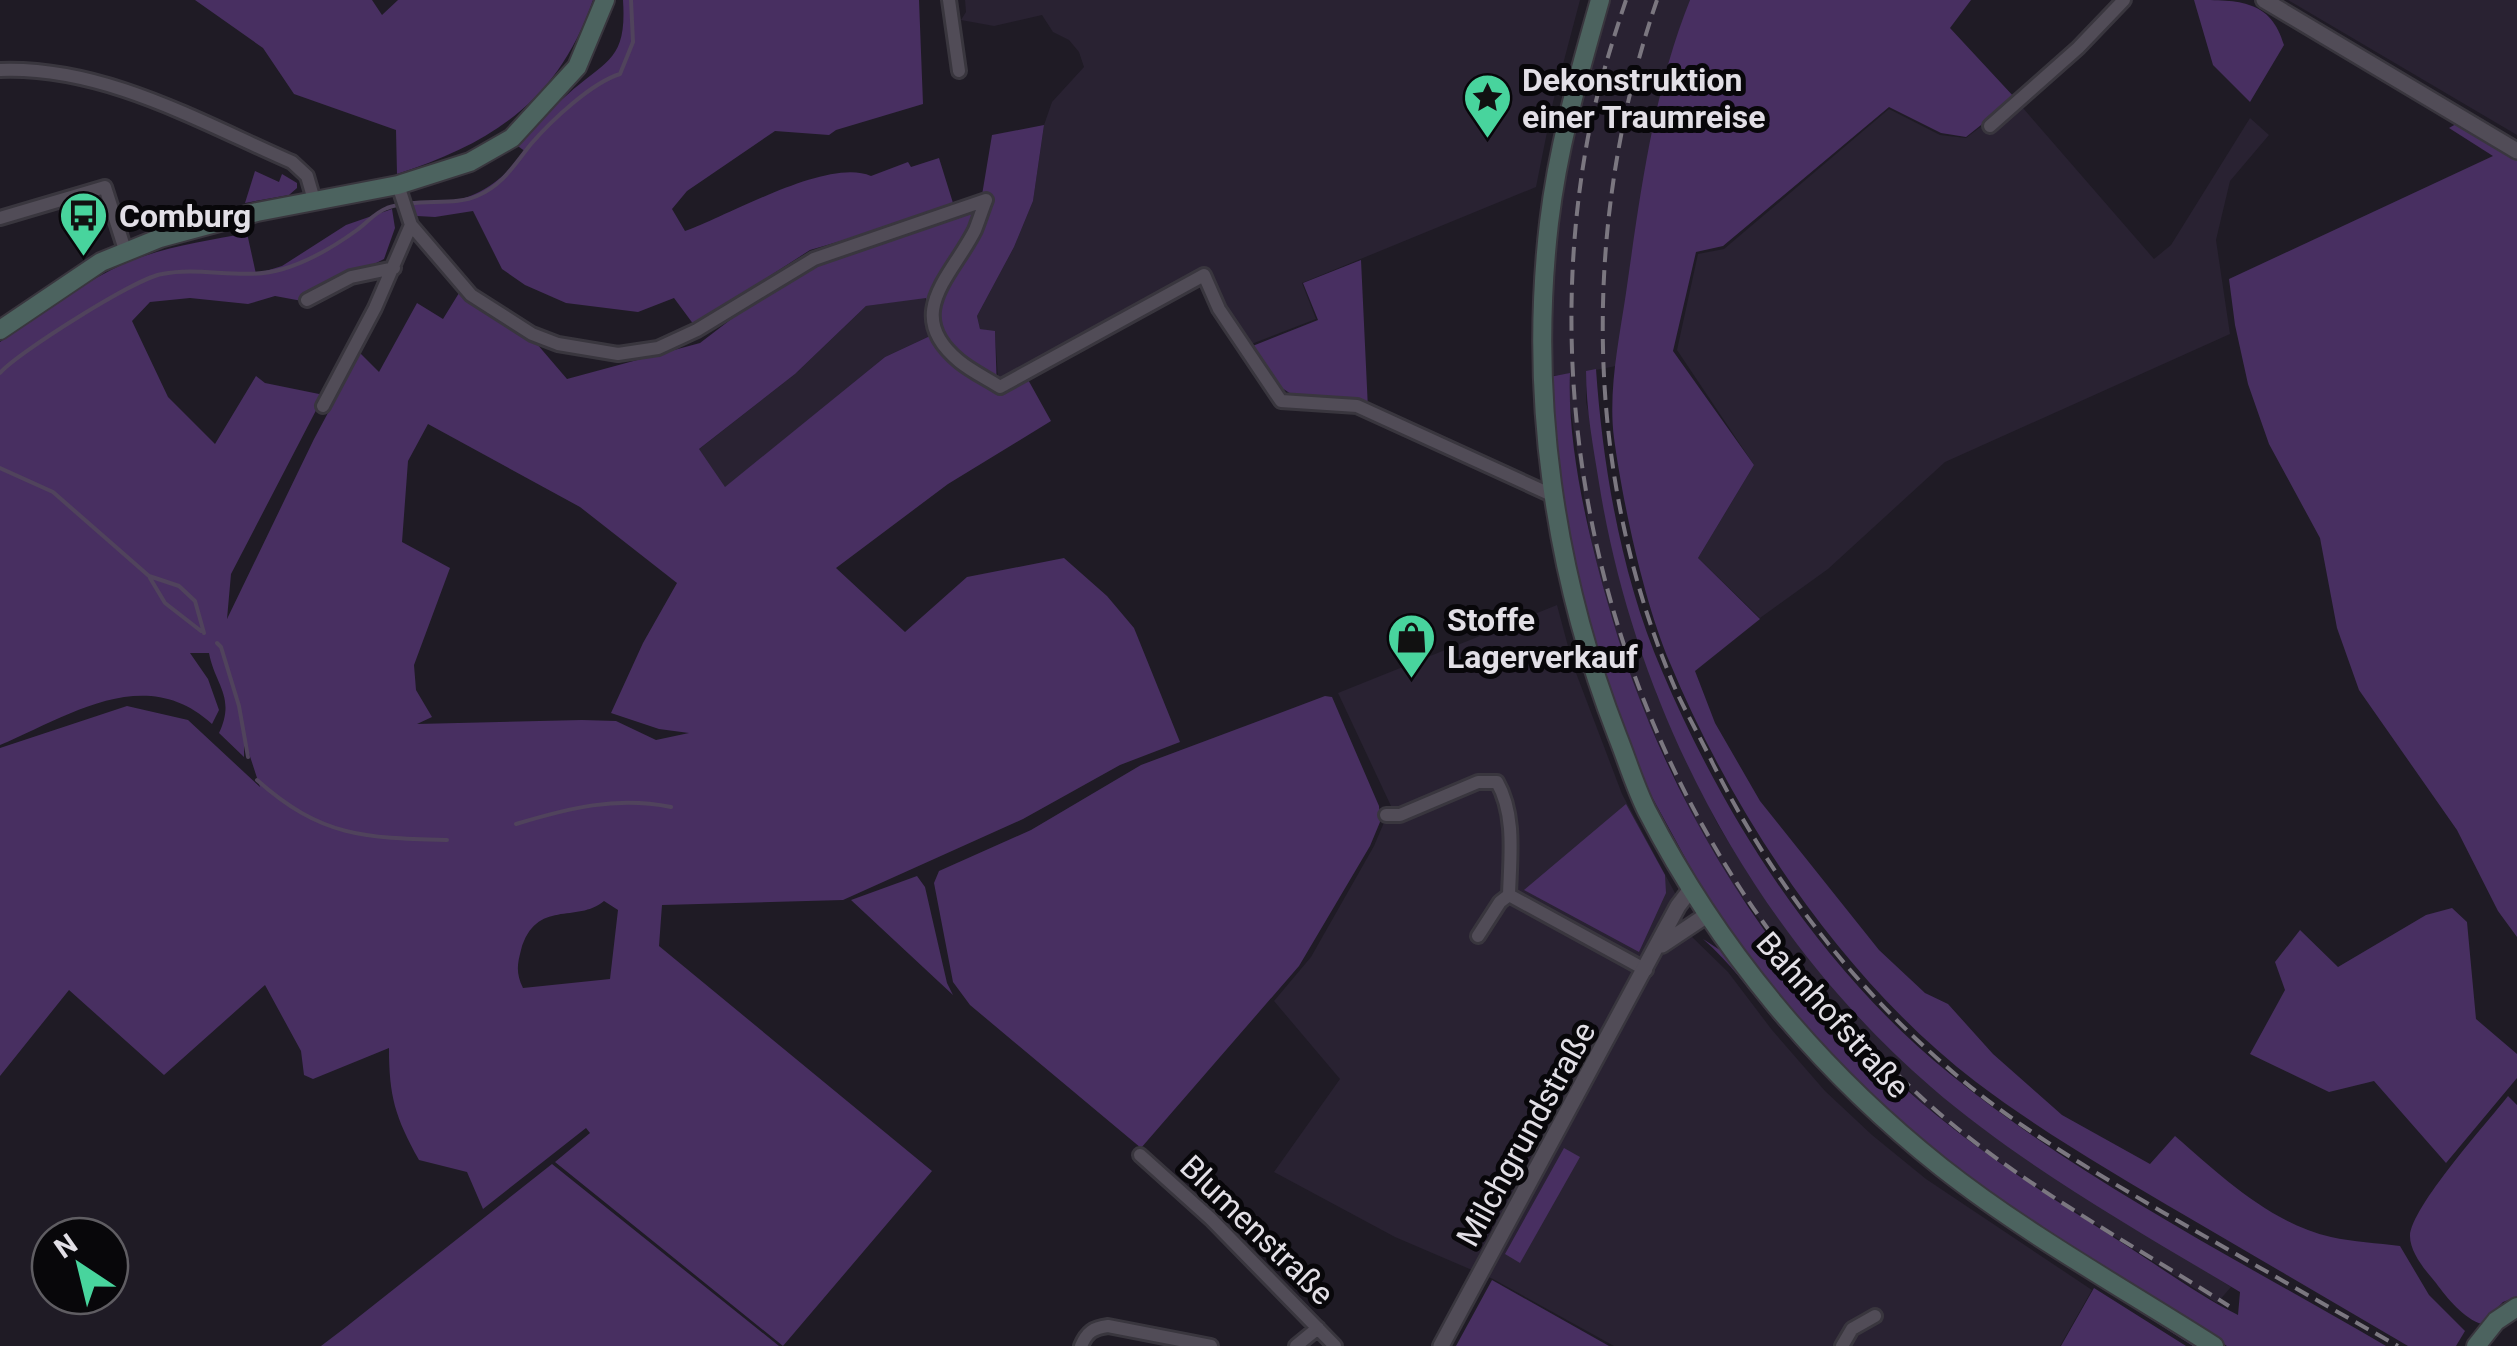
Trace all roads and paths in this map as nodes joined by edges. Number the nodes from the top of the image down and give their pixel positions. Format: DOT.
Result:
graph roads {
  1 [pos="605,0"];
  2 [pos="949,0"];
  3 [pos="1600,0"];
  4 [pos="2124,0"];
  5 [pos="2264,0"];
  6 [pos="0,70"];
  7 [pos="960,71"];
  8 [pos="1990,126"];
  9 [pos="2517,151"];
  10 [pos="398,185"];
  11 [pos="314,200"];
  12 [pos="0,218"];
  13 [pos="412,225"];
  14 [pos="125,250"];
  15 [pos="394,268"];
  16 [pos="307,300"];
  17 [pos="0,330"];
  18 [pos="323,406"];
  19 [pos="1554,496"];
  20 [pos="1386,815"];
  21 [pos="1691,889"];
  22 [pos="1510,895"];
  23 [pos="1708,914"];
  24 [pos="1478,936"];
  25 [pos="1658,947"];
  26 [pos="1646,970"];
  27 [pos="1140,1155"];
  28 [pos="2517,1307"];
  29 [pos="1875,1316"];
  30 [pos="1318,1328"];
  31 [pos="1206,1345"];
  32 [pos="1080,1346"];
  33 [pos="1296,1346"];
  34 [pos="1335,1346"];
  35 [pos="1442,1346"];
  36 [pos="1842,1346"];
  37 [pos="2214,1346"];
  38 [pos="2476,1346"];
  1 -- 10 [label="main road"];
  2 -- 7 [label="street"];
  3 -- 19 [label="main road, Bahnhofstraße"];
  4 -- 8 [label="street"];
  5 -- 9 [label="street"];
  6 -- 11 [label="street"];
  10 -- 11 [label="main road"];
  10 -- 13 [label="street"];
  11 -- 14 [label="main road"];
  12 -- 14 [label="street"];
  13 -- 15 [label="street"];
  13 -- 19 [label="street"];
  14 -- 17 [label="main road"];
  15 -- 16 [label="street"];
  15 -- 18 [label="street"];
  19 -- 21 [label="main road, Bahnhofstraße"];
  20 -- 22 [label="street"];
  21 -- 23 [label="main road, Bahnhofstraße"];
  21 -- 25 [label="street, Milchgrundstraße"];
  22 -- 24 [label="street"];
  22 -- 26 [label="street"];
  23 -- 25 [label="street, Milchgrundstraße"];
  23 -- 37 [label="main road, Bahnhofstraße"];
  25 -- 26 [label="street, Milchgrundstraße"];
  26 -- 35 [label="street, Milchgrundstraße"];
  27 -- 30 [label="street, Blumenstraße"];
  28 -- 38 [label="main road"];
  29 -- 36 [label="street"];
  30 -- 33 [label="street"];
  30 -- 34 [label="street, Blumenstraße"];
  31 -- 32 [label="street"];
}
